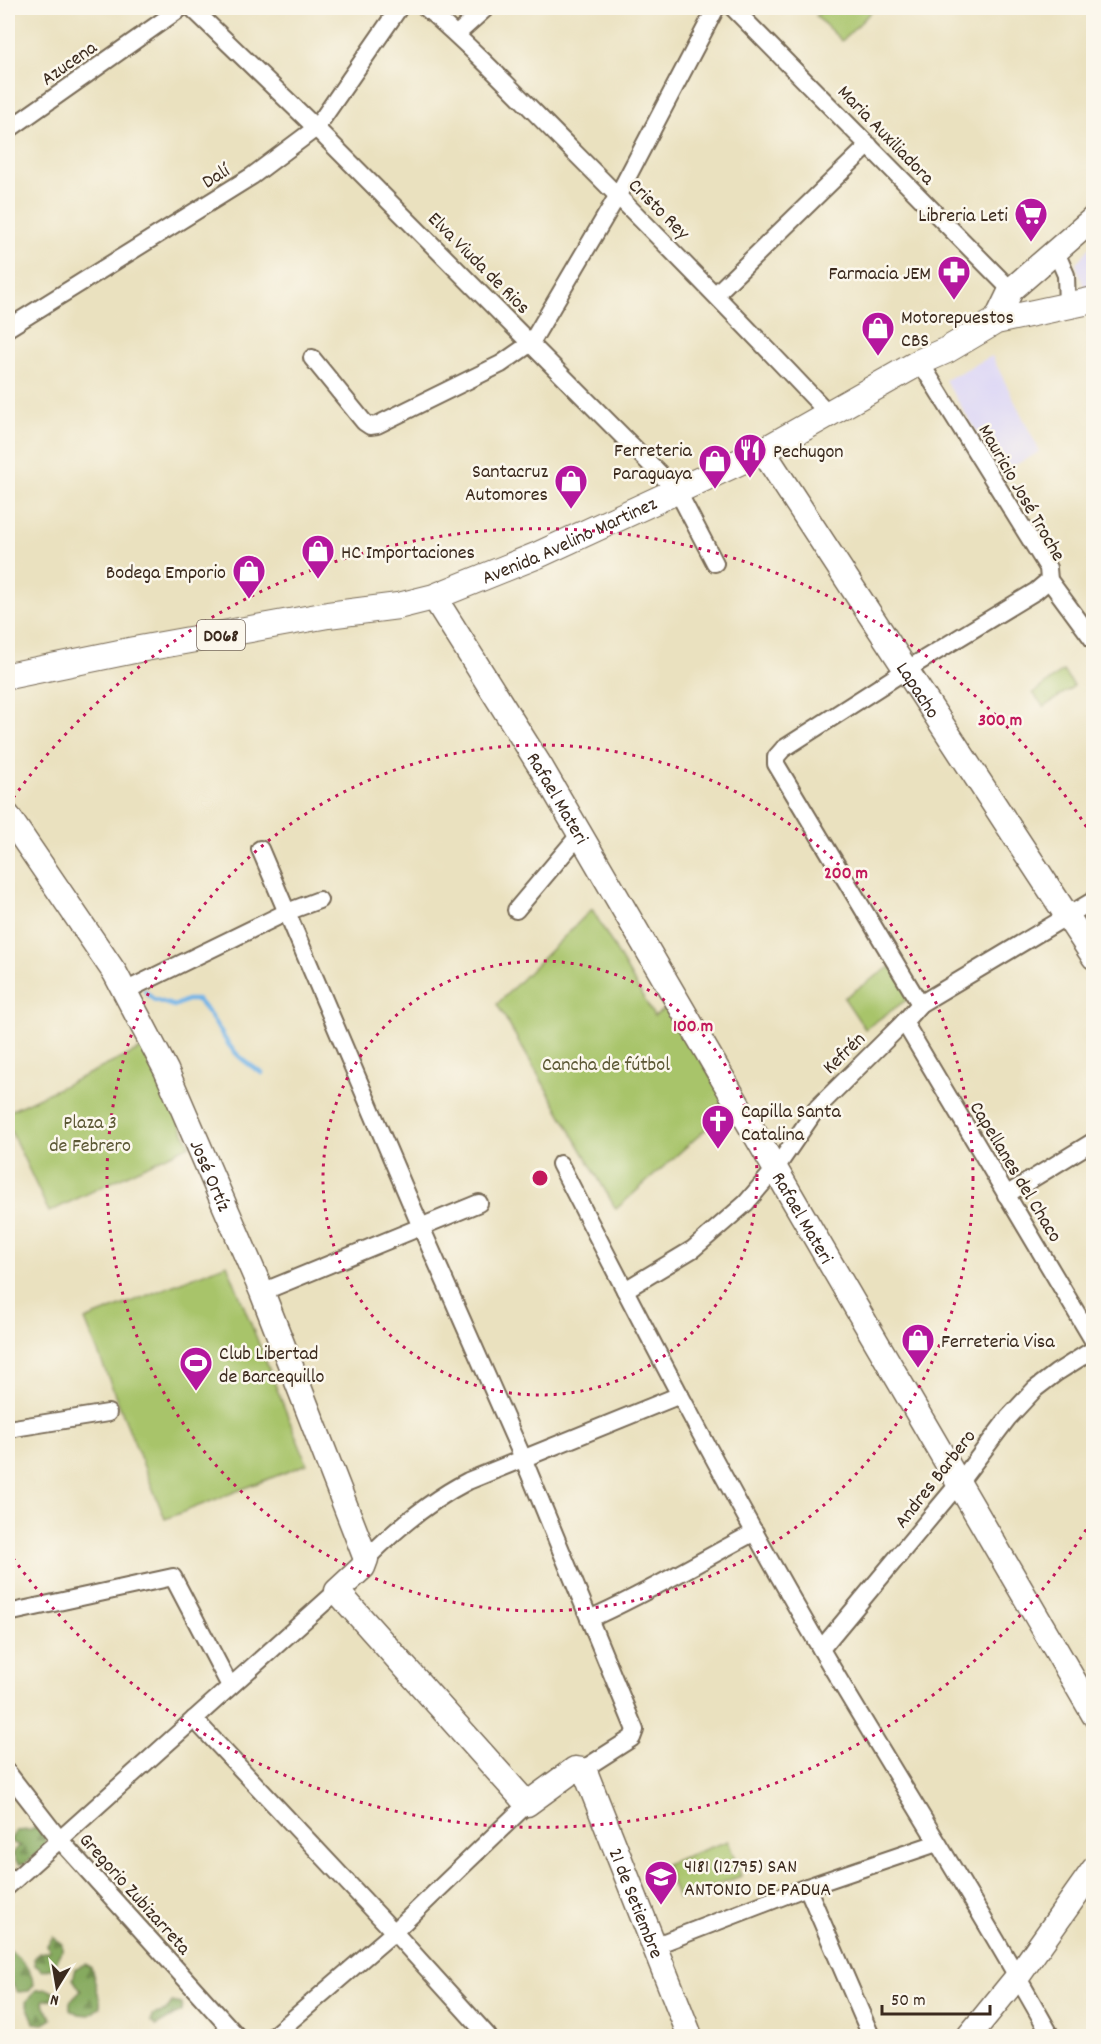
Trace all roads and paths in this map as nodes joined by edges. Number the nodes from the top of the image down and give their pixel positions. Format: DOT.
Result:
graph roads {
  1 [pos="181,8"];
  2 [pos="192,8"];
  3 [pos="399,8"];
  4 [pos="426,8"];
  5 [pos="486,8"];
  6 [pos="716,8"];
  7 [pos="733,8"];
  8 [pos="457,34"];
  9 [pos="316,128"];
  10 [pos="8,130"];
  11 [pos="869,145"];
  12 [pos="618,195"];
  13 [pos="1094,218"];
  14 [pos="1052,256"];
  15 [pos="1011,290"];
  16 [pos="716,294"];
  17 [pos="1094,300"];
  18 [pos="1067,306"];
  19 [pos="996,321"];
  20 [pos="8,328"];
  21 [pos="531,343"];
  22 [pos="312,358"];
  23 [pos="920,362"];
  24 [pos="829,414"];
  25 [pos="763,451"];
  26 [pos="678,492"];
  27 [pos="715,563"];
  28 [pos="1049,580"];
  29 [pos="434,597"];
  30 [pos="1094,641"];
  31 [pos="906,670"];
  32 [pos="8,676"];
  33 [pos="8,816"];
  34 [pos="580,834"];
  35 [pos="260,849"];
  36 [pos="319,900"];
  37 [pos="1094,900"];
  38 [pos="516,910"];
  39 [pos="287,912"];
  40 [pos="1068,917"];
  41 [pos="1094,957"];
  42 [pos="125,990"];
  43 [pos="920,1004"];
  44 [pos="904,1022"];
  45 [pos="1094,1141"];
  46 [pos="560,1164"];
  47 [pos="776,1168"];
  48 [pos="1006,1195"];
  49 [pos="479,1203"];
  50 [pos="421,1227"];
  51 [pos="625,1290"];
  52 [pos="262,1292"];
  53 [pos="1094,1342"];
  54 [pos="1094,1349"];
  55 [pos="680,1395"];
  56 [pos="108,1413"];
  57 [pos="8,1429"];
  58 [pos="523,1458"];
  59 [pos="959,1483"];
  60 [pos="755,1532"];
  61 [pos="366,1558"];
  62 [pos="337,1591"];
  63 [pos="8,1613"];
  64 [pos="589,1619"];
  65 [pos="821,1649"];
  66 [pos="230,1686"];
  67 [pos="1094,1715"];
  68 [pos="194,1719"];
  69 [pos="582,1770"];
  70 [pos="8,1773"];
  71 [pos="527,1804"];
  72 [pos="60,1840"];
  73 [pos="937,1843"];
  74 [pos="1094,1869"];
  75 [pos="8,1886"];
  76 [pos="807,1887"];
  77 [pos="394,1932"];
  78 [pos="654,1946"];
  79 [pos="1017,1976"];
  80 [pos="237,2037"];
  81 [pos="273,2037"];
  82 [pos="488,2037"];
  83 [pos="690,2037"];
  84 [pos="871,2037"];
  85 [pos="969,2037"];
  86 [pos="1051,2037"];
  1 -- 10 [label="street, Azucena"];
  2 -- 9 [label="street, Elva Viuda de Rios"];
  3 -- 9 [label="street, Dalí"];
  4 -- 8 [label="street, Cristo Rey"];
  5 -- 8 [label="street"];
  6 -- 12 [label="street"];
  7 -- 11 [label="street, Maria Auxiliadora"];
  8 -- 12 [label="street, Cristo Rey"];
  9 -- 20 [label="street, Dalí"];
  9 -- 21 [label="street, Elva Viuda de Rios"];
  11 -- 15 [label="street, Maria Auxiliadora"];
  11 -- 16 [label="street"];
  12 -- 16 [label="street, Cristo Rey"];
  12 -- 21 [label="street"];
  13 -- 14 [label="street"];
  14 -- 15 [label="street"];
  14 -- 18 [label="street"];
  15 -- 19 [label="street"];
  16 -- 24 [label="street, Cristo Rey"];
  17 -- 18 [label="main road, Avenida Avelino Martinez / D068"];
  18 -- 19 [label="main road, Avenida Avelino Martinez / D068"];
  19 -- 23 [label="main road, Avenida Avelino Martinez / D068"];
  21 -- 22 [label="street"];
  21 -- 26 [label="street, Elva Viuda de Rios"];
  23 -- 24 [label="main road, Avenida Avelino Martinez / D068"];
  23 -- 28 [label="street, Mauricio José Troche"];
  24 -- 25 [label="main road, Avenida Avelino Martinez / D068"];
  25 -- 26 [label="main road, Avenida Avelino Martinez / D068"];
  25 -- 31 [label="street, Lapacho"];
  26 -- 27 [label="street, Elva Viuda de Rios"];
  26 -- 29 [label="main road, Avenida Avelino Martinez / D068"];
  28 -- 30 [label="street, Mauricio José Troche"];
  28 -- 31 [label="street"];
  29 -- 32 [label="main road, Avenida Avelino Martinez / D068"];
  29 -- 34 [label="street, Rafael Materi"];
  31 -- 40 [label="street, Lapacho"];
  31 -- 43 [label="street"];
  33 -- 42 [label="street, José Ortíz"];
  34 -- 38 [label="street"];
  34 -- 47 [label="street, Rafael Materi"];
  35 -- 39 [label="street"];
  36 -- 39 [label="street"];
  37 -- 40 [label="street, Kefrén"];
  39 -- 42 [label="street"];
  39 -- 50 [label="street"];
  40 -- 41 [label="street, Lapacho"];
  40 -- 43 [label="street, Kefrén"];
  42 -- 52 [label="street, José Ortíz"];
  43 -- 44 [label="street, Kefrén"];
  44 -- 47 [label="street, Kefrén"];
  44 -- 48 [label="street, Capellanes del Chaco"];
  45 -- 48 [label="street"];
  46 -- 51 [label="street"];
  47 -- 51 [label="street, Kefrén"];
  47 -- 59 [label="street, Rafael Materi"];
  48 -- 53 [label="street, Capellanes del Chaco"];
  49 -- 50 [label="street"];
  50 -- 52 [label="street"];
  50 -- 58 [label="street"];
  51 -- 55 [label="street"];
  52 -- 61 [label="street, José Ortíz"];
  54 -- 59 [label="street, Andres Barbero"];
  55 -- 58 [label="street"];
  55 -- 60 [label="street"];
  56 -- 57 [label="street"];
  58 -- 61 [label="street"];
  58 -- 64 [label="street"];
  59 -- 65 [label="street, Andres Barbero"];
  59 -- 67 [label="street, Rafael Materi"];
  60 -- 64 [label="street"];
  60 -- 65 [label="street"];
  61 -- 62 [label="street"];
  62 -- 66 [label="street"];
  62 -- 71 [label="street"];
  63 -- 66 [label="street"];
  64 -- 69 [label="street"];
  65 -- 73 [label="street"];
  66 -- 68 [label="street"];
  68 -- 72 [label="street"];
  68 -- 77 [label="street"];
  69 -- 71 [label="street"];
  69 -- 78 [label="street, 21 de Setiembre"];
  70 -- 72 [label="street, Gregorio Zubizarreta"];
  71 -- 77 [label="street"];
  72 -- 75 [label="street"];
  72 -- 80 [label="street, Gregorio Zubizarreta"];
  73 -- 76 [label="street"];
  73 -- 79 [label="street"];
  74 -- 79 [label="street"];
  76 -- 78 [label="street"];
  76 -- 84 [label="street"];
  77 -- 81 [label="street"];
  77 -- 82 [label="street"];
  78 -- 83 [label="street, 21 de Setiembre"];
  79 -- 85 [label="street"];
  79 -- 86 [label="street"];
}
